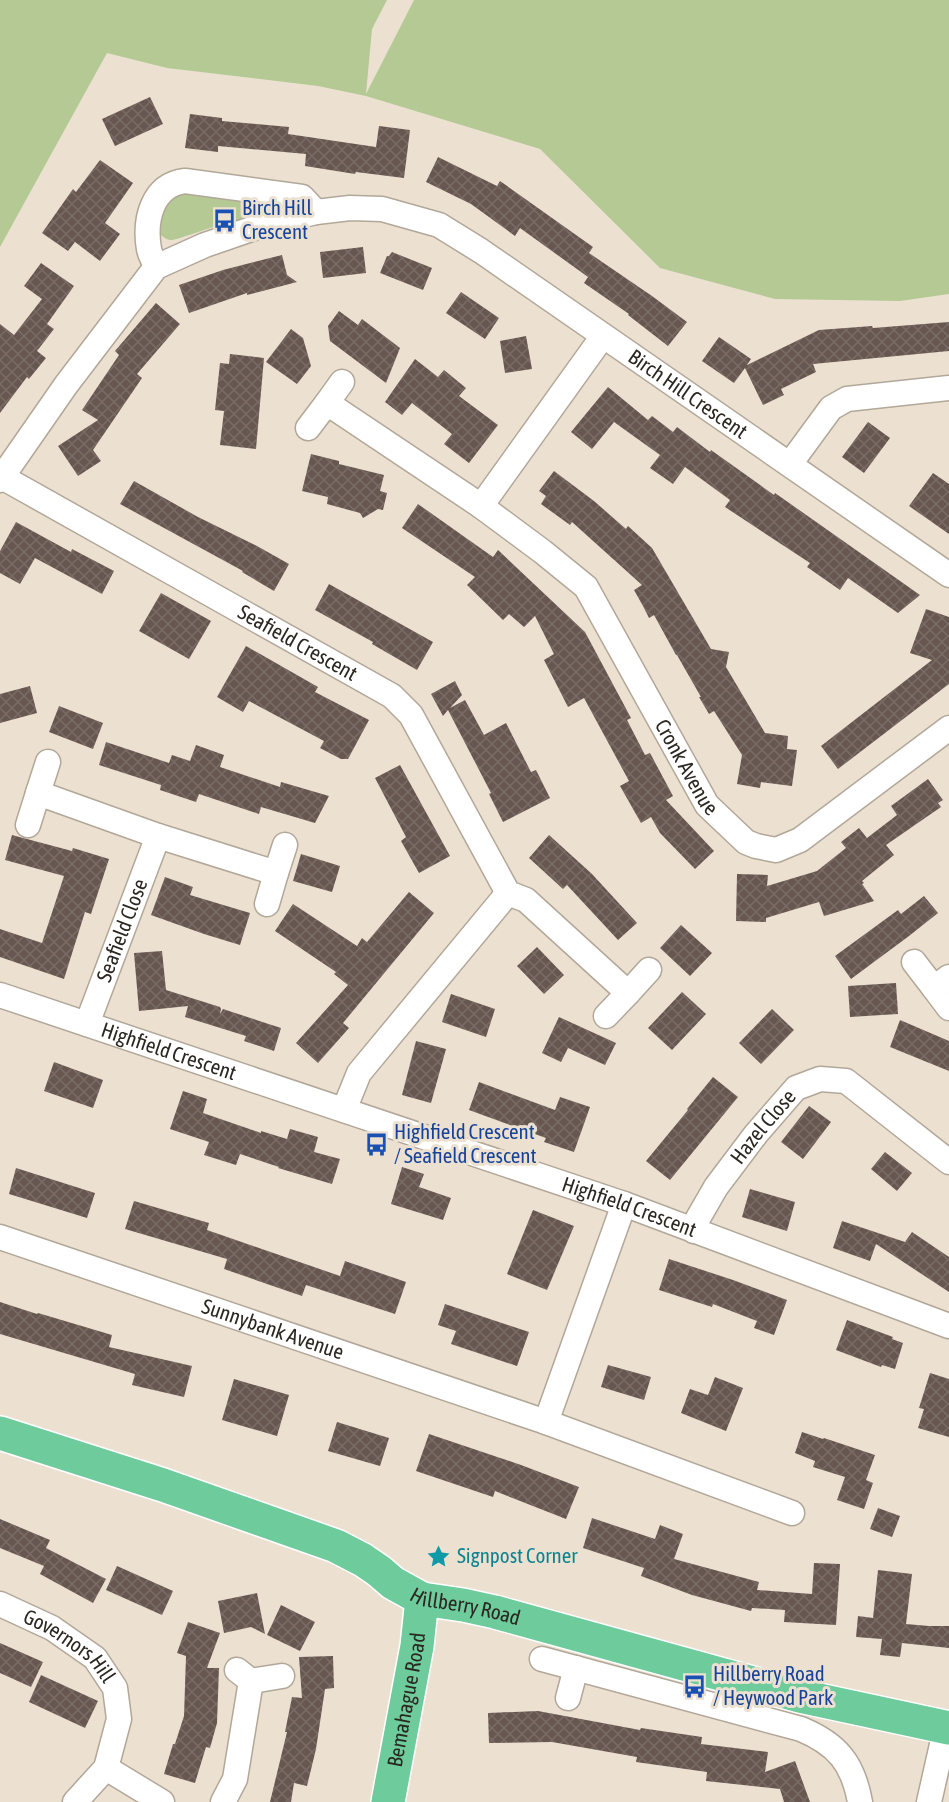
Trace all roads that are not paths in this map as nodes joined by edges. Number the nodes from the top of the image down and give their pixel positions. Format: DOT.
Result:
graph roads {
  1 [pos="316,212"];
  2 [pos="156,267"];
  3 [pos="603,336"];
  4 [pos="342,382"];
  5 [pos="949,388"];
  6 [pos="327,403"];
  7 [pos="308,428"];
  8 [pos="790,464"];
  9 [pos="1,479"];
  10 [pos="481,506"];
  11 [pos="949,575"];
  12 [pos="949,728"];
  13 [pos="48,762"];
  14 [pos="38,793"];
  15 [pos="28,825"];
  16 [pos="158,836"];
  17 [pos="285,845"];
  18 [pos="276,873"];
  19 [pos="508,893"];
  20 [pos="267,904"];
  21 [pos="914,962"];
  22 [pos="649,970"];
  23 [pos="942,983"];
  24 [pos="628,993"];
  25 [pos="0,995"];
  26 [pos="949,1008"];
  27 [pos="606,1016"];
  28 [pos="87,1024"];
  29 [pos="344,1110"];
  30 [pos="949,1162"];
  31 [pos="624,1204"];
  32 [pos="694,1231"];
  33 [pos="0,1237"];
  34 [pos="949,1326"];
  35 [pos="546,1422"];
  36 [pos="0,1433"];
  37 [pos="792,1513"];
  38 [pos="422,1599"];
  39 [pos="0,1604"];
  40 [pos="542,1659"];
  41 [pos="576,1668"];
  42 [pos="282,1676"];
  43 [pos="568,1698"];
  44 [pos="947,1727"];
  45 [pos="106,1768"];
  46 [pos="75,1802"];
  47 [pos="162,1802"];
  48 [pos="223,1802"];
  49 [pos="388,1802"];
  50 [pos="860,1802"];
  51 [pos="929,1802"];
  1 -- 2 [label="street, Birch Hill Crescent"];
  1 -- 2 [label="street"];
  1 -- 3 [label="street, Birch Hill Crescent"];
  2 -- 9 [label="street, Birch Hill Crescent"];
  3 -- 8 [label="street, Birch Hill Crescent"];
  3 -- 10 [label="street"];
  4 -- 6 [label="street"];
  5 -- 8 [label="street"];
  6 -- 7 [label="street"];
  6 -- 10 [label="street, Cronk Avenue"];
  8 -- 11 [label="street, Birch Hill Crescent"];
  9 -- 19 [label="street, Seafield Crescent"];
  10 -- 12 [label="street, Cronk Avenue"];
  13 -- 14 [label="street"];
  14 -- 15 [label="street"];
  14 -- 16 [label="street"];
  16 -- 18 [label="street"];
  16 -- 28 [label="street, Seafield Close"];
  17 -- 18 [label="street"];
  18 -- 20 [label="street"];
  19 -- 24 [label="street"];
  19 -- 29 [label="street"];
  21 -- 23 [label="street"];
  22 -- 24 [label="street"];
  23 -- 26 [label="street"];
  24 -- 27 [label="street"];
  25 -- 28 [label="street, Highfield Crescent"];
  28 -- 29 [label="street, Highfield Crescent"];
  29 -- 31 [label="street, Highfield Crescent"];
  30 -- 32 [label="street, Hazel Close"];
  31 -- 32 [label="street, Highfield Crescent"];
  31 -- 35 [label="street"];
  32 -- 34 [label="street, Highfield Crescent"];
  33 -- 35 [label="street, Sunnybank Avenue"];
  35 -- 37 [label="street, Sunnybank Avenue"];
  36 -- 38 [label="highway, Hillberry Road"];
  38 -- 44 [label="highway, Hillberry Road"];
  38 -- 49 [label="highway, Bemahague Road"];
  39 -- 45 [label="street, Governors Hill"];
  40 -- 41 [label="street"];
  41 -- 43 [label="street"];
  41 -- 50 [label="street"];
  42 -- 48 [label="street"];
  44 -- 51 [label="street"];
  45 -- 46 [label="street, Governors Hill"];
  45 -- 47 [label="street"];
}
